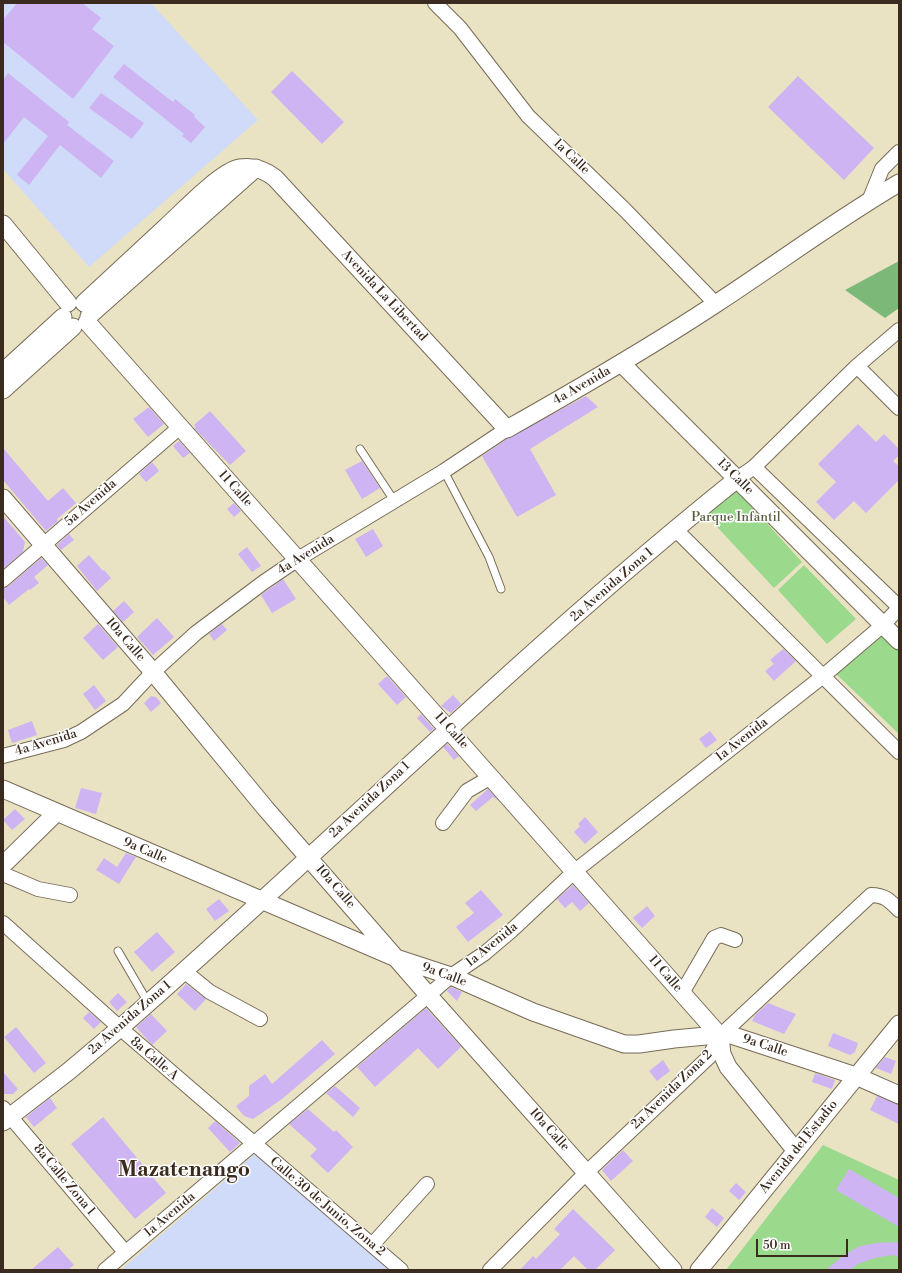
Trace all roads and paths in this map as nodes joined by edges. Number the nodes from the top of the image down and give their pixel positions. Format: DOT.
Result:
graph roads {
  1 [pos="435,3"];
  2 [pos="899,152"];
  3 [pos="899,183"];
  4 [pos="869,201"];
  5 [pos="3,224"];
  6 [pos="716,304"];
  7 [pos="77,315"];
  8 [pos="899,330"];
  9 [pos="621,363"];
  10 [pos="857,366"];
  11 [pos="3,372"];
  12 [pos="3,390"];
  13 [pos="899,408"];
  14 [pos="180,427"];
  15 [pos="507,429"];
  16 [pos="360,449"];
  17 [pos="754,467"];
  18 [pos="444,471"];
  19 [pos="737,479"];
  20 [pos="3,498"];
  21 [pos="395,502"];
  22 [pos="676,529"];
  23 [pos="43,544"];
  24 [pos="298,559"];
  25 [pos="3,580"];
  26 [pos="501,589"];
  27 [pos="899,607"];
  28 [pos="883,625"];
  29 [pos="899,641"];
  30 [pos="153,672"];
  31 [pos="822,677"];
  32 [pos="448,728"];
  33 [pos="899,752"];
  34 [pos="3,756"];
  35 [pos="491,777"];
  36 [pos="3,789"];
  37 [pos="56,813"];
  38 [pos="444,823"];
  39 [pos="309,857"];
  40 [pos="3,866"];
  41 [pos="575,871"];
  42 [pos="3,874"];
  43 [pos="70,895"];
  44 [pos="260,900"];
  45 [pos="899,910"];
  46 [pos="3,923"];
  47 [pos="735,940"];
  48 [pos="118,951"];
  49 [pos="396,958"];
  50 [pos="184,971"];
  51 [pos="451,976"];
  52 [pos="682,994"];
  53 [pos="429,996"];
  54 [pos="150,1002"];
  55 [pos="260,1019"];
  56 [pos="899,1024"];
  57 [pos="120,1028"];
  58 [pos="720,1036"];
  59 [pos="856,1076"];
  60 [pos="899,1095"];
  61 [pos="5,1116"];
  62 [pos="253,1145"];
  63 [pos="796,1151"];
  64 [pos="587,1172"];
  65 [pos="427,1184"];
  66 [pos="372,1245"];
  67 [pos="126,1252"];
  68 [pos="105,1270"];
  69 [pos="401,1270"];
  70 [pos="490,1270"];
  71 [pos="674,1270"];
  72 [pos="699,1270"];
  1 -- 6 [label="street, 1a Calle"];
  2 -- 4 [label="street"];
  3 -- 4 [label="street, 4a Avenida"];
  4 -- 6 [label="street, 4a Avenida"];
  5 -- 7 [label="street, 11 Calle"];
  6 -- 9 [label="street, 4a Avenida"];
  7 -- 11 [label="street, Avenida La Libertad"];
  7 -- 12 [label="street, Avenida La Libertad"];
  7 -- 14 [label="street, 11 Calle"];
  7 -- 15 [label="street, Avenida La Libertad"];
  8 -- 10 [label="street"];
  9 -- 15 [label="street, 4a Avenida"];
  9 -- 19 [label="street, 13 Calle"];
  10 -- 13 [label="street"];
  10 -- 17 [label="street"];
  14 -- 23 [label="street, 5a Avenida"];
  14 -- 24 [label="street, 11 Calle"];
  15 -- 18 [label="street, 4a Avenida"];
  16 -- 21 [label="lane"];
  17 -- 19 [label="street"];
  17 -- 27 [label="street, 13 Calle"];
  18 -- 21 [label="street, 4a Avenida"];
  18 -- 26 [label="lane"];
  19 -- 22 [label="street, 2a Avenida Zona 1"];
  19 -- 28 [label="street, 13 Calle"];
  20 -- 23 [label="street, 10a Calle"];
  21 -- 24 [label="street, 4a Avenida"];
  22 -- 31 [label="street"];
  22 -- 32 [label="street, 2a Avenida Zona 1"];
  23 -- 25 [label="street, 5a Avenida"];
  23 -- 30 [label="street, 10a Calle"];
  24 -- 30 [label="street, 4a Avenida"];
  24 -- 32 [label="street, 11 Calle"];
  27 -- 28 [label="street, 1a Avenida"];
  28 -- 29 [label="street, 13 Calle"];
  28 -- 31 [label="street, 1a Avenida"];
  30 -- 34 [label="street, 4a Avenida"];
  30 -- 39 [label="street, 10a Calle"];
  31 -- 33 [label="street"];
  31 -- 41 [label="street, 1a Avenida"];
  32 -- 35 [label="street, 11 Calle"];
  32 -- 39 [label="street, 2a Avenida Zona 1"];
  35 -- 38 [label="street"];
  35 -- 41 [label="street, 11 Calle"];
  36 -- 37 [label="street, 9a Calle"];
  37 -- 40 [label="street"];
  37 -- 44 [label="street, 9a Calle"];
  39 -- 44 [label="street, 2a Avenida Zona 1"];
  39 -- 49 [label="street, 10a Calle"];
  41 -- 51 [label="street, 1a Avenida"];
  41 -- 52 [label="street, 11 Calle"];
  42 -- 43 [label="street"];
  44 -- 49 [label="street, 9a Calle"];
  44 -- 50 [label="street, 2a Avenida Zona 1"];
  45 -- 58 [label="street, 2a Avenida Zona 2"];
  46 -- 57 [label="street, 8a Calle A"];
  47 -- 52 [label="street"];
  48 -- 54 [label="lane"];
  49 -- 51 [label="street, 9a Calle"];
  49 -- 53 [label="street, 10a Calle"];
  50 -- 54 [label="street, 2a Avenida Zona 1"];
  50 -- 55 [label="street"];
  51 -- 53 [label="street, 1a Avenida"];
  51 -- 58 [label="street, 9a Calle"];
  52 -- 58 [label="street, 11 Calle"];
  53 -- 62 [label="street, 1a Avenida"];
  53 -- 64 [label="street, 10a Calle"];
  54 -- 57 [label="street, 2a Avenida Zona 1"];
  56 -- 59 [label="street, Avenida del Estadio"];
  57 -- 61 [label="street, 2a Avenida Zona 1"];
  57 -- 62 [label="street, 8a Calle A"];
  58 -- 59 [label="street, 9a Calle"];
  58 -- 63 [label="street"];
  58 -- 64 [label="street, 2a Avenida Zona 2"];
  59 -- 60 [label="street, 9a Calle"];
  59 -- 63 [label="street, Avenida del Estadio"];
  61 -- 67 [label="street, 8a Calle Zona 1"];
  62 -- 66 [label="street, Calle 30 de Junio, Zona 2"];
  62 -- 67 [label="street, 1a Avenida"];
  63 -- 72 [label="street, Avenida del Estadio"];
  64 -- 70 [label="street, 2a Avenida Zona 2"];
  64 -- 71 [label="street, 10a Calle"];
  65 -- 66 [label="street"];
  66 -- 69 [label="street, Calle 30 de Junio, Zona 2"];
  67 -- 68 [label="street, 1a Avenida"];
}
